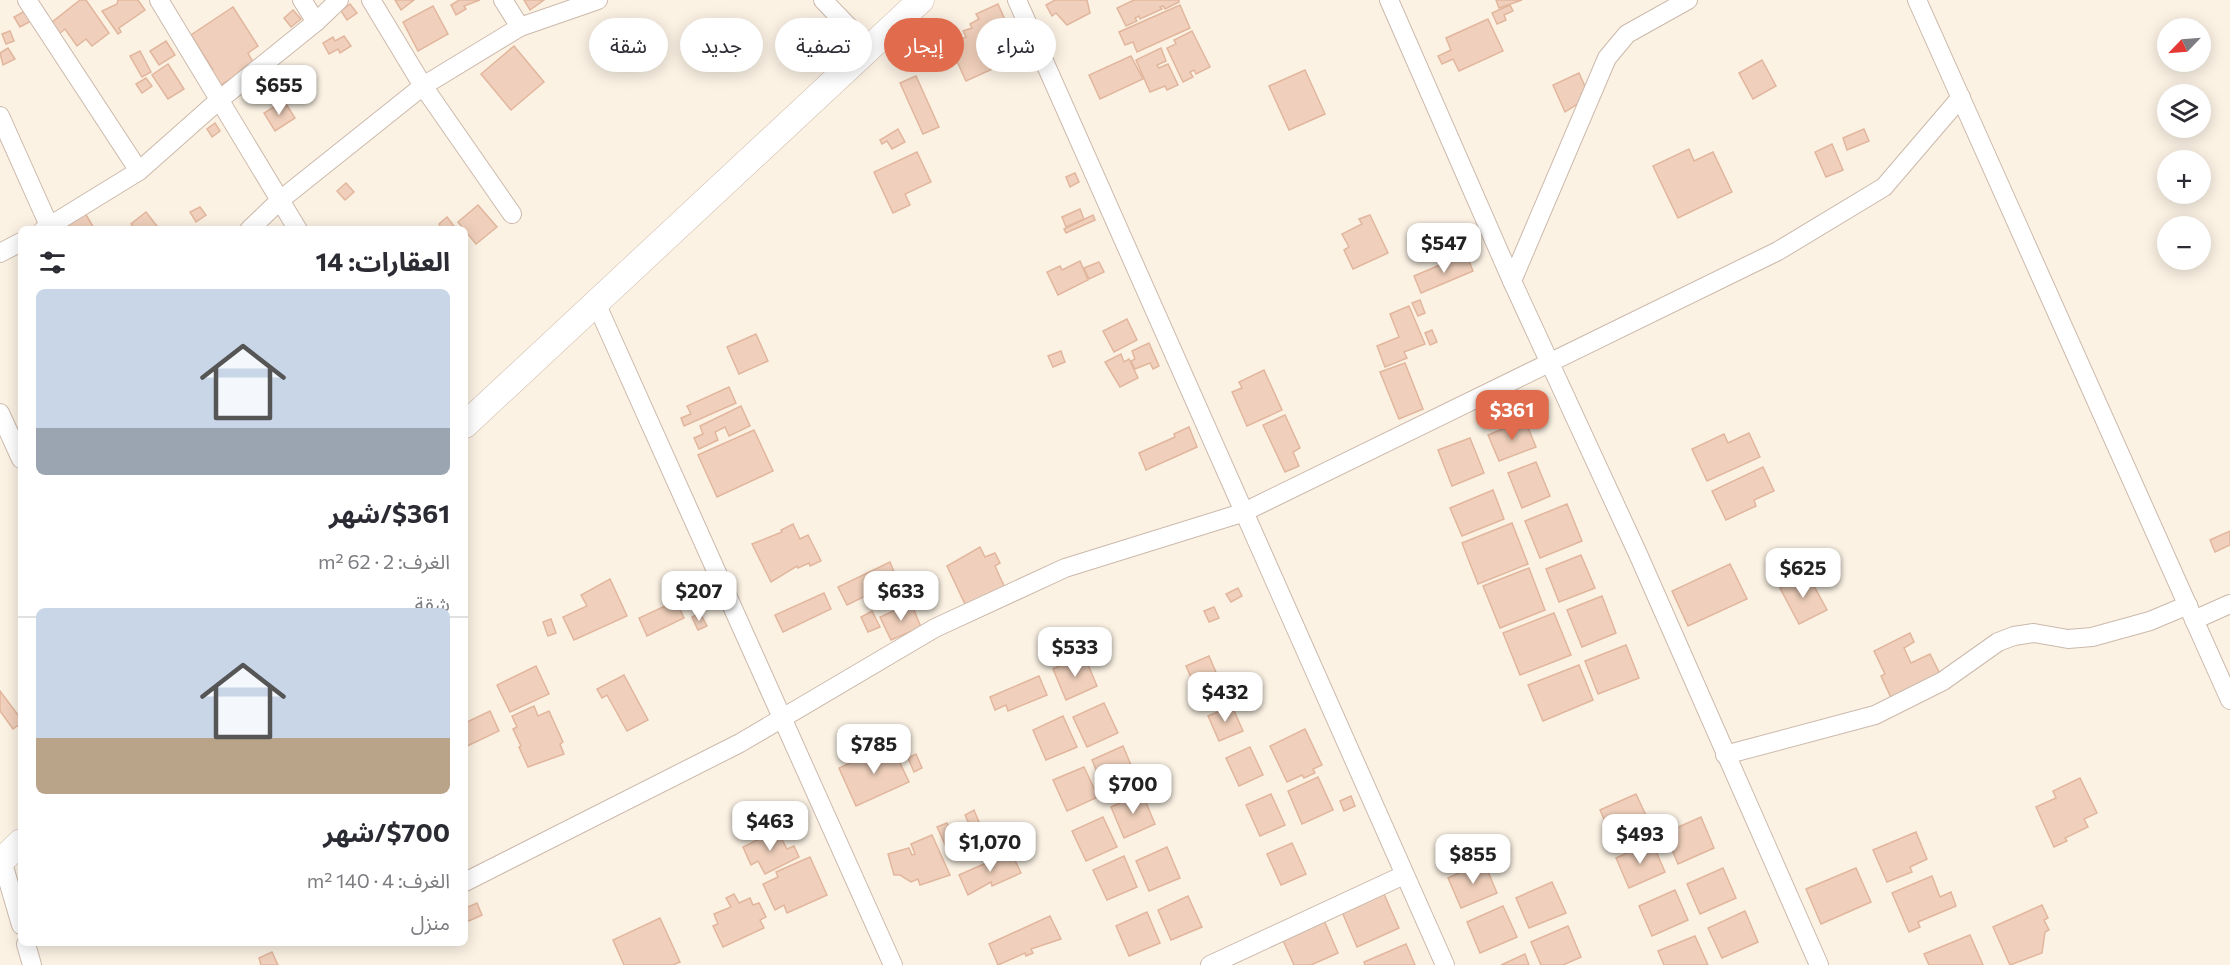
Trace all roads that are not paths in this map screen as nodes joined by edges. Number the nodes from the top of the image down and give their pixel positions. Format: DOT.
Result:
graph roads {
  1 [pos="27,0"];
  2 [pos="159,0"];
  3 [pos="302,0"];
  4 [pos="339,0"];
  5 [pos="371,0"];
  6 [pos="503,0"];
  7 [pos="598,0"];
  8 [pos="823,0"];
  9 [pos="921,0"];
  10 [pos="1017,0"];
  11 [pos="1389,0"];
  12 [pos="1688,0"];
  13 [pos="1917,0"];
  14 [pos="840,18"];
  15 [pos="316,22"];
  16 [pos="520,27"];
  17 [pos="872,45"];
  18 [pos="843,72"];
  19 [pos="423,86"];
  20 [pos="1961,97"];
  21 [pos="218,101"];
  22 [pos="0,116"];
  23 [pos="138,171"];
  24 [pos="279,201"];
  25 [pos="512,214"];
  26 [pos="47,226"];
  27 [pos="51,226"];
  28 [pos="253,226"];
  29 [pos="295,226"];
  30 [pos="18,244"];
  31 [pos="0,253"];
  32 [pos="1512,281"];
  33 [pos="596,303"];
  34 [pos="1551,364"];
  35 [pos="0,413"];
  36 [pos="468,422"];
  37 [pos="18,452"];
  38 [pos="1242,513"];
  39 [pos="2230,604"];
  40 [pos="2191,613"];
  41 [pos="2230,700"];
  42 [pos="782,717"];
  43 [pos="1725,755"];
  44 [pos="18,845"];
  45 [pos="1,861"];
  46 [pos="1404,875"];
  47 [pos="468,880"];
  48 [pos="18,915"];
  49 [pos="27,946"];
  50 [pos="33,965"];
  51 [pos="893,965"];
  52 [pos="1210,965"];
  53 [pos="1445,965"];
  54 [pos="1819,965"];
  1 -- 23 [label="street"];
  2 -- 21 [label="street"];
  3 -- 15 [label="street"];
  4 -- 15 [label="street"];
  5 -- 19 [label="street"];
  6 -- 16 [label="street"];
  7 -- 16 [label="street"];
  8 -- 14 [label="street"];
  9 -- 17 [label="street"];
  10 -- 38 [label="street"];
  11 -- 32 [label="street"];
  12 -- 32 [label="street"];
  13 -- 20 [label="street"];
  15 -- 21 [label="street"];
  16 -- 19 [label="street"];
  18 -- 33 [label="street"];
  19 -- 24 [label="street"];
  19 -- 25 [label="street"];
  20 -- 34 [label="street"];
  20 -- 40 [label="street"];
  21 -- 23 [label="street"];
  21 -- 24 [label="street"];
  22 -- 26 [label="street"];
  23 -- 27 [label="street"];
  24 -- 28 [label="street"];
  24 -- 29 [label="street"];
  30 -- 31 [label="street"];
  32 -- 34 [label="street"];
  33 -- 36 [label="street"];
  33 -- 42 [label="street"];
  34 -- 38 [label="street"];
  34 -- 43 [label="street"];
  35 -- 37 [label="street"];
  38 -- 42 [label="street"];
  38 -- 46 [label="street"];
  39 -- 40 [label="street"];
  40 -- 41 [label="street"];
  40 -- 43 [label="street"];
  42 -- 47 [label="street"];
  42 -- 51 [label="street"];
  43 -- 54 [label="street"];
  44 -- 45 [label="street"];
  45 -- 48 [label="street"];
  46 -- 52 [label="street"];
  46 -- 53 [label="street"];
  49 -- 50 [label="street"];
}
